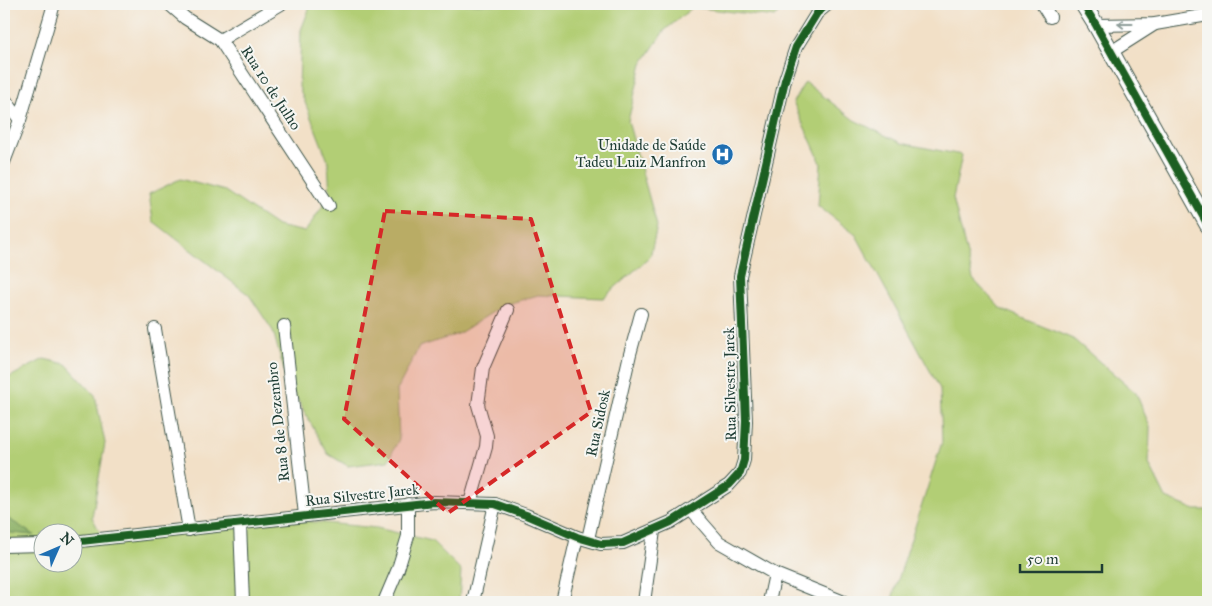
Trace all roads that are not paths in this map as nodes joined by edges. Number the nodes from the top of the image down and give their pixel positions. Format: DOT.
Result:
graph roads {
  1 [pos="54,4"];
  2 [pos="169,4"];
  3 [pos="281,4"];
  4 [pos="828,4"];
  5 [pos="1042,4"];
  6 [pos="1083,4"];
  7 [pos="1208,15"];
  8 [pos="1050,17"];
  9 [pos="1155,24"];
  10 [pos="1096,25"];
  11 [pos="220,40"];
  12 [pos="1111,52"];
  13 [pos="4,98"];
  14 [pos="20,120"];
  15 [pos="4,162"];
  16 [pos="329,206"];
  17 [pos="1208,225"];
  18 [pos="508,310"];
  19 [pos="641,314"];
  20 [pos="284,326"];
  21 [pos="155,329"];
  22 [pos="470,503"];
  23 [pos="408,504"];
  24 [pos="495,504"];
  25 [pos="691,510"];
  26 [pos="305,515"];
  27 [pos="240,524"];
  28 [pos="189,530"];
  29 [pos="654,531"];
  30 [pos="582,538"];
  31 [pos="82,541"];
  32 [pos="32,545"];
  33 [pos="4,546"];
  34 [pos="775,574"];
  35 [pos="243,602"];
  36 [pos="384,602"];
  37 [pos="473,602"];
  38 [pos="562,602"];
  39 [pos="644,602"];
  40 [pos="769,602"];
  41 [pos="844,602"];
  1 -- 14 [label="street"];
  2 -- 11 [label="street, Rua 10 de Julho"];
  3 -- 11 [label="street"];
  4 -- 25 [label="street, Rua Silvestre Jarek"];
  5 -- 8 [label="street"];
  6 -- 10 [label="main road"];
  7 -- 9 [label="street"];
  9 -- 10 [label="street, one-way"];
  9 -- 12 [label="street"];
  10 -- 12 [label="main road"];
  11 -- 16 [label="street, Rua 10 de Julho"];
  12 -- 17 [label="main road"];
  13 -- 14 [label="street"];
  14 -- 15 [label="street"];
  18 -- 22 [label="street"];
  19 -- 30 [label="street, Rua Sidosk"];
  20 -- 26 [label="street, Rua 8 de Dezembro"];
  21 -- 28 [label="street"];
  22 -- 23 [label="street, Rua Silvestre Jarek"];
  22 -- 24 [label="street, Rua Silvestre Jarek"];
  23 -- 26 [label="street, Rua Silvestre Jarek"];
  23 -- 36 [label="street"];
  24 -- 30 [label="street, Rua Silvestre Jarek"];
  24 -- 37 [label="street"];
  25 -- 29 [label="street, Rua Silvestre Jarek"];
  25 -- 34 [label="street"];
  26 -- 27 [label="street, Rua Silvestre Jarek"];
  27 -- 28 [label="street, Rua Silvestre Jarek"];
  27 -- 35 [label="street"];
  28 -- 31 [label="street, Rua Silvestre Jarek"];
  29 -- 30 [label="street, Rua Silvestre Jarek"];
  29 -- 39 [label="street"];
  30 -- 38 [label="street, Rua Sidosk"];
  32 -- 33 [label="street"];
  34 -- 40 [label="street"];
  34 -- 41 [label="street"];
}
